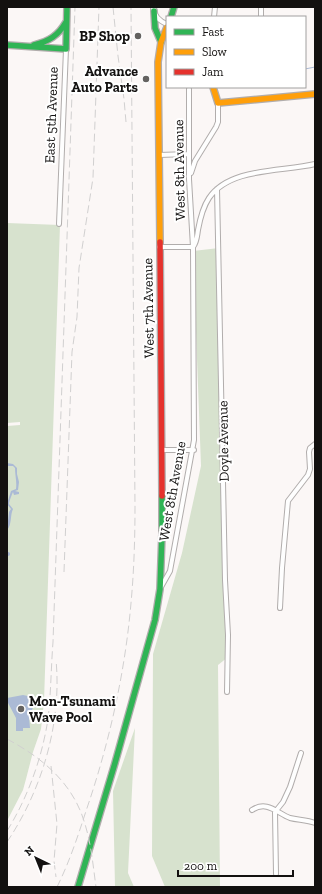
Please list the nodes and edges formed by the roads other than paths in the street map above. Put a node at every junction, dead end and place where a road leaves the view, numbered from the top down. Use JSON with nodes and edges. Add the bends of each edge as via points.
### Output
{"nodes":[{"id":1,"x":67,"y":7,"type":"edge"},
{"id":2,"x":154,"y":9,"type":"edge"},
{"id":3,"x":67,"y":20,"type":"junction"},
{"id":4,"x":166,"y":23,"type":"edge"},
{"id":5,"x":166,"y":30,"type":"edge"},
{"id":6,"x":161,"y":42,"type":"junction"},
{"id":7,"x":7,"y":45,"type":"edge"},
{"id":8,"x":31,"y":46,"type":"junction"},
{"id":9,"x":66,"y":49,"type":"junction"},
{"id":10,"x":212,"y":88,"type":"edge"},
{"id":11,"x":189,"y":89,"type":"dead end"},
{"id":12,"x":315,"y":94,"type":"edge"},
{"id":13,"x":218,"y":103,"type":"junction"},
{"id":14,"x":188,"y":154,"type":"junction"},
{"id":15,"x":159,"y":155,"type":"junction"},
{"id":16,"x":315,"y":164,"type":"edge"},
{"id":17,"x":189,"y":180,"type":"junction"},
{"id":18,"x":218,"y":189,"type":"junction"},
{"id":19,"x":59,"y":224,"type":"dead end"},
{"id":20,"x":159,"y":247,"type":"junction"},
{"id":21,"x":193,"y":248,"type":"junction"},
{"id":22,"x":315,"y":444,"type":"edge"},
{"id":23,"x":161,"y":450,"type":"junction"},
{"id":24,"x":194,"y":450,"type":"junction"},
{"id":25,"x":160,"y":589,"type":"junction"},
{"id":26,"x":280,"y":608,"type":"dead end"},
{"id":27,"x":227,"y":692,"type":"dead end"},
{"id":28,"x":301,"y":753,"type":"dead end"},
{"id":29,"x":252,"y":810,"type":"dead end"},
{"id":30,"x":276,"y":810,"type":"junction"},
{"id":31,"x":315,"y":824,"type":"edge"},
{"id":32,"x":86,"y":859,"type":"junction"},
{"id":33,"x":276,"y":874,"type":"dead end"},
{"id":34,"x":78,"y":887,"type":"edge"},
{"id":35,"x":82,"y":887,"type":"edge"}],
"edges":[{"from":1,"to":3,"type":"main road","name":"East 5th Avenue"},
{"from":2,"to":4,"type":"street","via":[[158,19]]},
{"from":2,"to":6,"type":"main road","via":[[155,28]]},
{"from":3,"to":8,"type":"main road","via":[[56,37]]},
{"from":3,"to":9,"type":"main road","name":"East 5th Avenue"},
{"from":5,"to":6,"type":"main road","name":"West 7th Avenue"},
{"from":6,"to":15,"type":"main road","name":"West 7th Avenue","via":[[158,62]]},
{"from":7,"to":8,"type":"main road"},
{"from":8,"to":9,"type":"main road"},
{"from":9,"to":19,"type":"street","name":"East 5th Avenue"},
{"from":10,"to":13,"type":"main road"},
{"from":11,"to":14,"type":"street","name":"West 8th Avenue"},
{"from":12,"to":13,"type":"main road"},
{"from":13,"to":17,"type":"street","via":[[216,128],[195,161]]},
{"from":14,"to":15,"type":"street"},
{"from":14,"to":17,"type":"street","name":"West 8th Avenue"},
{"from":15,"to":20,"type":"main road","name":"West 7th Avenue"},
{"from":16,"to":18,"type":"street","via":[[244,175]]},
{"from":17,"to":21,"type":"street","name":"West 8th Avenue"},
{"from":18,"to":21,"type":"street","via":[[209,198],[203,212]]},
{"from":18,"to":27,"type":"street","name":"Doyle Avenue","via":[[228,635]]},
{"from":20,"to":21,"type":"street"},
{"from":20,"to":23,"type":"main road","name":"West 7th Avenue"},
{"from":21,"to":24,"type":"street","name":"West 8th Avenue"},
{"from":22,"to":26,"type":"street","via":[[309,452],[308,475],[288,500]]},
{"from":23,"to":24,"type":"street"},
{"from":23,"to":25,"type":"main road","name":"West 7th Avenue"},
{"from":24,"to":25,"type":"street","name":"West 8th Avenue","via":[[170,571]]},
{"from":25,"to":32,"type":"main road","name":"West 8th Avenue","via":[[155,620]]},
{"from":28,"to":30,"type":"street","via":[[290,787]]},
{"from":29,"to":30,"type":"street","via":[[271,807]]},
{"from":30,"to":31,"type":"street","via":[[292,818]]},
{"from":30,"to":33,"type":"street"},
{"from":32,"to":34,"type":"main road"},
{"from":32,"to":35,"type":"main road"}]}
